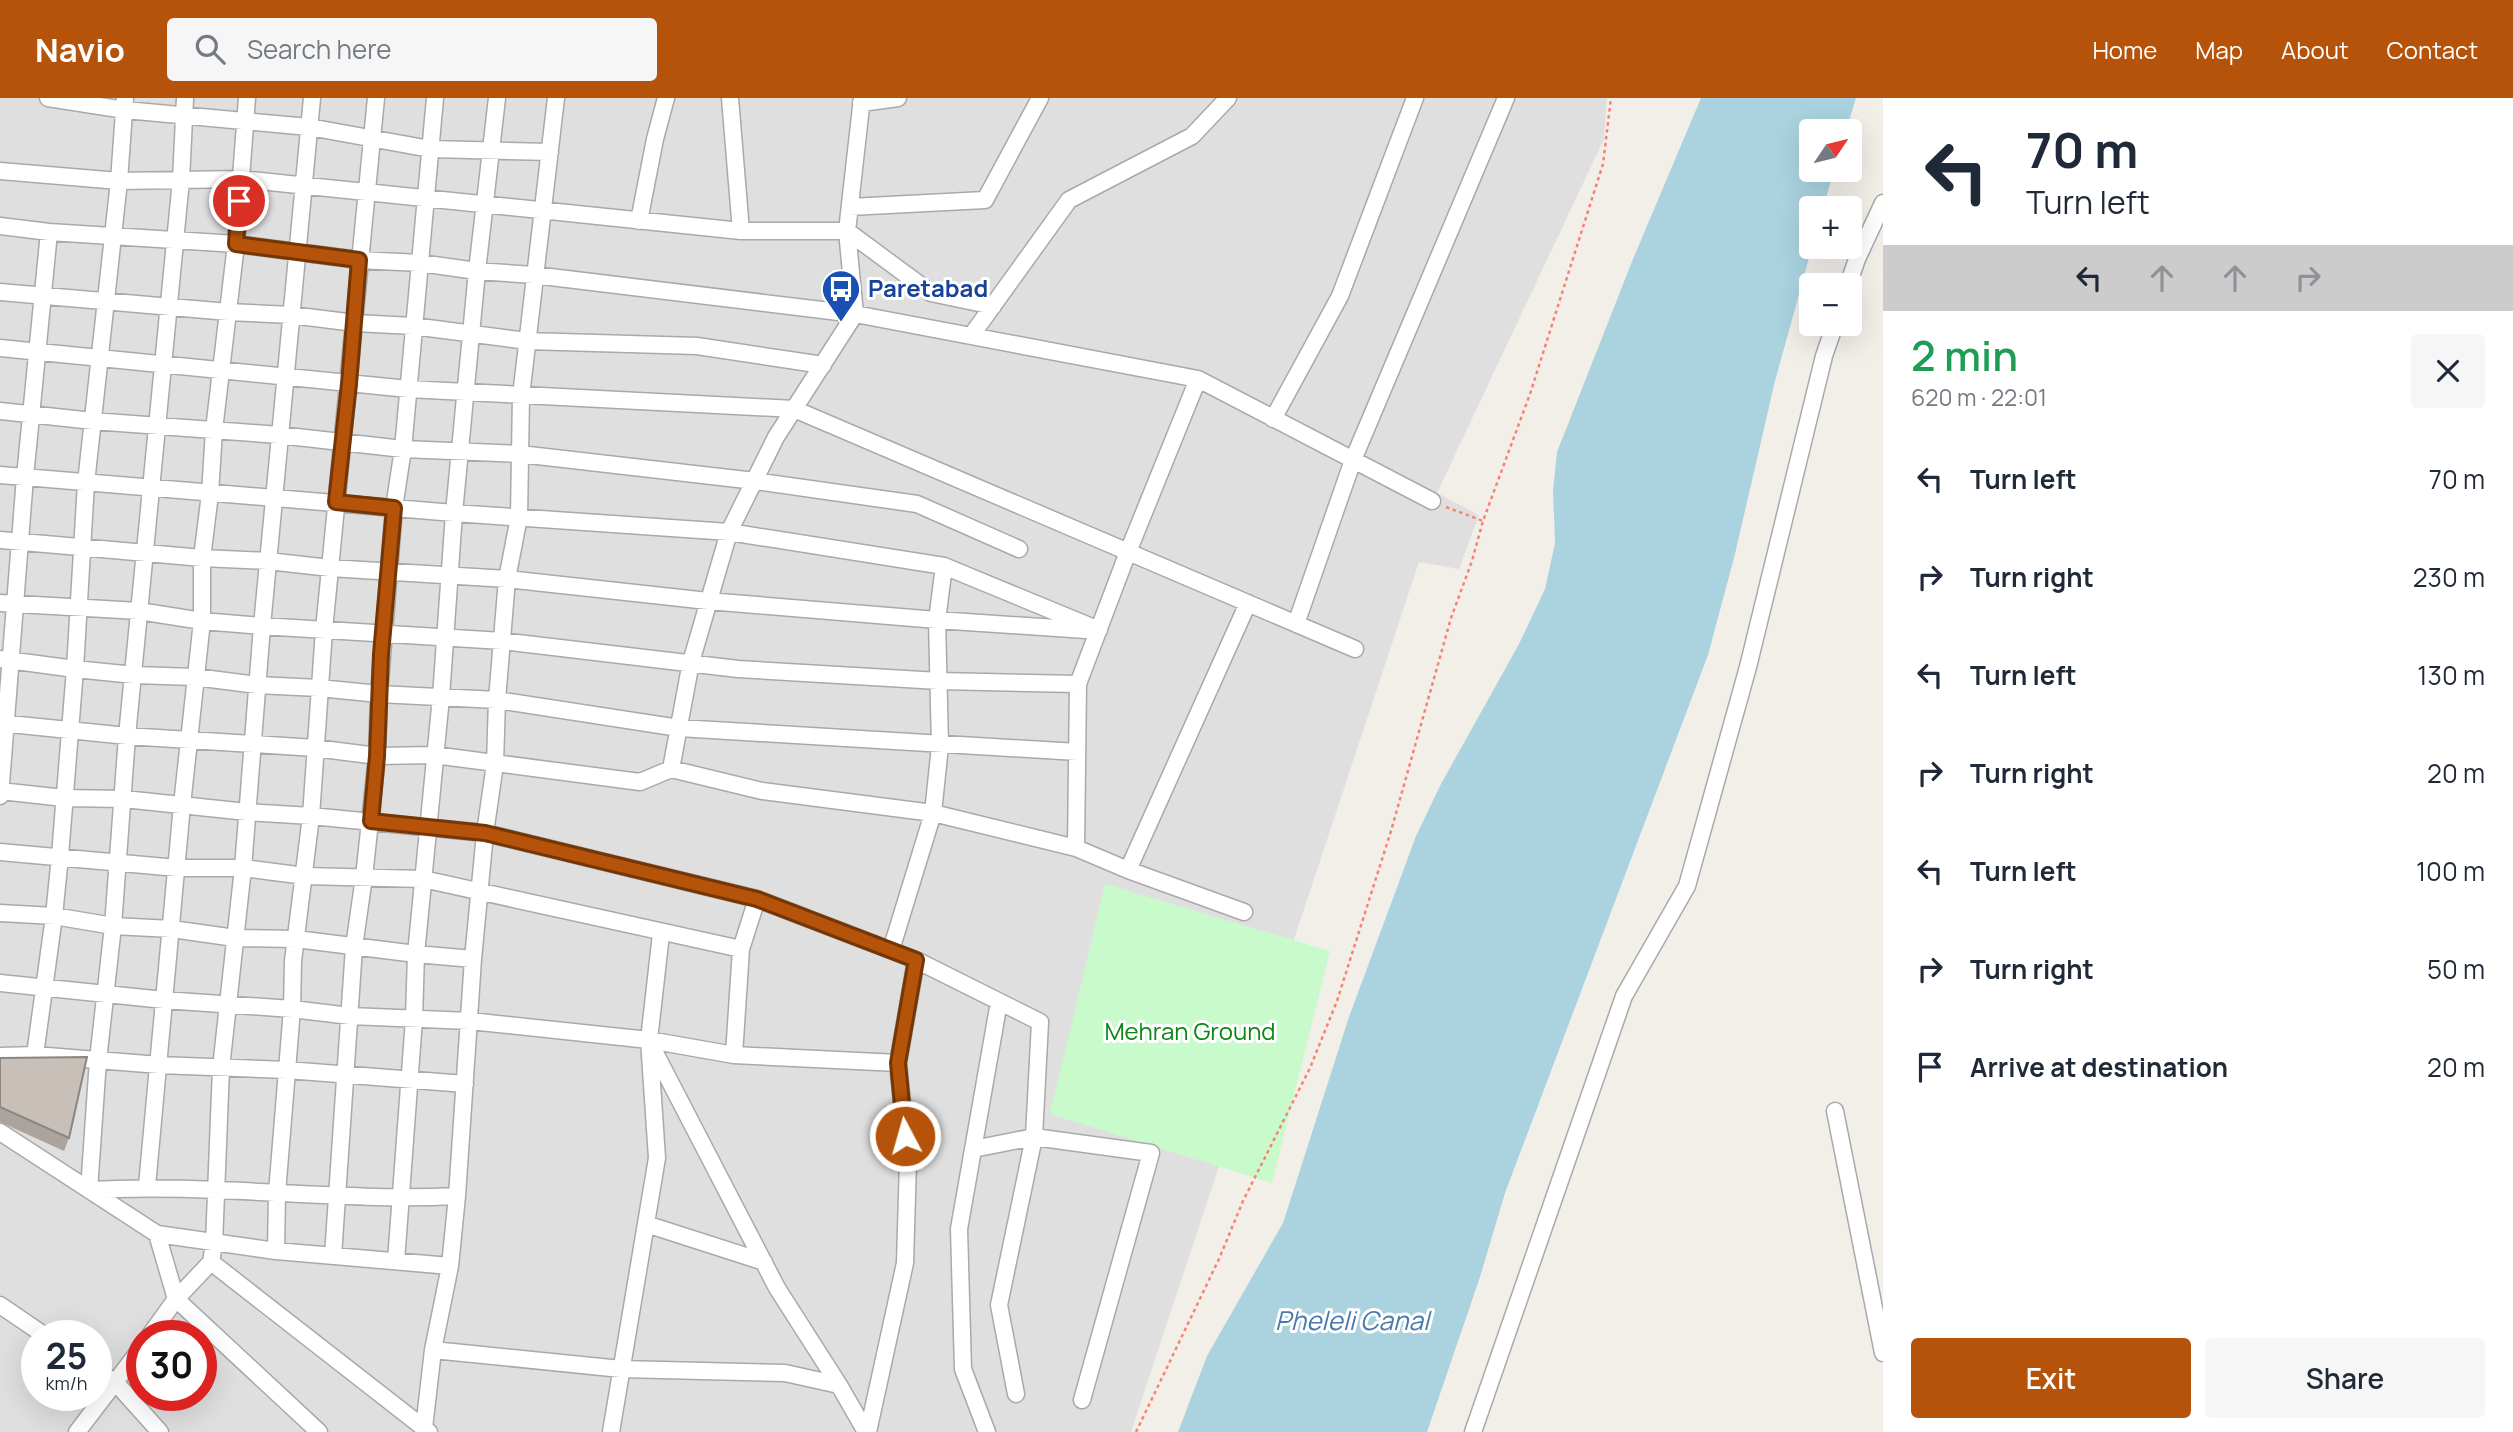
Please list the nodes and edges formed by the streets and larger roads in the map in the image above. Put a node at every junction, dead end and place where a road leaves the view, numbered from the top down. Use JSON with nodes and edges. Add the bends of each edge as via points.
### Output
{"nodes":[{"id":1,"x":48,"y":98,"type":"edge"},
{"id":2,"x":185,"y":98,"type":"edge"},
{"id":3,"x":247,"y":98,"type":"edge"},
{"id":4,"x":312,"y":98,"type":"edge"},
{"id":5,"x":376,"y":98,"type":"edge"},
{"id":6,"x":435,"y":98,"type":"edge"},
{"id":7,"x":497,"y":98,"type":"edge"},
{"id":8,"x":556,"y":98,"type":"edge"},
{"id":9,"x":666,"y":98,"type":"edge"},
{"id":10,"x":730,"y":98,"type":"edge"},
{"id":11,"x":898,"y":98,"type":"edge"},
{"id":12,"x":1040,"y":98,"type":"edge"},
{"id":13,"x":1227,"y":98,"type":"edge"},
{"id":14,"x":1415,"y":98,"type":"edge"},
{"id":15,"x":1506,"y":98,"type":"edge"},
{"id":16,"x":861,"y":100,"type":"edge"},
{"id":17,"x":125,"y":104,"type":"edge"},
{"id":18,"x":183,"y":115,"type":"junction"},
{"id":19,"x":243,"y":122,"type":"junction"},
{"id":20,"x":309,"y":128,"type":"junction"},
{"id":21,"x":372,"y":138,"type":"junction"},
{"id":22,"x":430,"y":149,"type":"junction"},
{"id":23,"x":491,"y":149,"type":"junction"},
{"id":24,"x":550,"y":152,"type":"junction"},
{"id":25,"x":0,"y":171,"type":"edge"},
{"id":26,"x":181,"y":180,"type":"junction"},
{"id":27,"x":241,"y":180,"type":"junction"},
{"id":28,"x":119,"y":181,"type":"junction"},
{"id":29,"x":304,"y":186,"type":"junction"},
{"id":30,"x":366,"y":194,"type":"junction"},
{"id":31,"x":426,"y":200,"type":"junction"},
{"id":32,"x":1883,"y":203,"type":"edge"},
{"id":33,"x":485,"y":205,"type":"junction"},
{"id":34,"x":850,"y":207,"type":"junction"},
{"id":35,"x":543,"y":212,"type":"junction"},
{"id":36,"x":639,"y":221,"type":"junction"},
{"id":37,"x":0,"y":226,"type":"edge"},
{"id":38,"x":741,"y":230,"type":"junction"},
{"id":39,"x":847,"y":231,"type":"junction"},
{"id":40,"x":49,"y":232,"type":"junction"},
{"id":41,"x":113,"y":234,"type":"junction"},
{"id":42,"x":173,"y":239,"type":"junction"},
{"id":43,"x":236,"y":244,"type":"junction"},
{"id":44,"x":298,"y":252,"type":"junction"},
{"id":45,"x":359,"y":260,"type":"junction"},
{"id":46,"x":420,"y":263,"type":"junction"},
{"id":47,"x":477,"y":271,"type":"junction"},
{"id":48,"x":1852,"y":273,"type":"edge"},
{"id":49,"x":534,"y":275,"type":"junction"},
{"id":50,"x":0,"y":292,"type":"edge"},
{"id":51,"x":43,"y":295,"type":"junction"},
{"id":52,"x":104,"y":302,"type":"junction"},
{"id":53,"x":168,"y":306,"type":"junction"},
{"id":54,"x":993,"y":306,"type":"junction"},
{"id":55,"x":228,"y":312,"type":"junction"},
{"id":56,"x":855,"y":314,"type":"junction"},
{"id":57,"x":291,"y":315,"type":"junction"},
{"id":58,"x":355,"y":323,"type":"junction"},
{"id":59,"x":413,"y":326,"type":"junction"},
{"id":60,"x":472,"y":334,"type":"junction"},
{"id":61,"x":971,"y":336,"type":"junction"},
{"id":62,"x":1831,"y":336,"type":"edge"},
{"id":63,"x":527,"y":341,"type":"junction"},
{"id":64,"x":0,"y":348,"type":"edge"},
{"id":65,"x":37,"y":351,"type":"junction"},
{"id":66,"x":99,"y":359,"type":"junction"},
{"id":67,"x":164,"y":364,"type":"junction"},
{"id":68,"x":823,"y":365,"type":"junction"},
{"id":69,"x":221,"y":370,"type":"junction"},
{"id":70,"x":285,"y":376,"type":"junction"},
{"id":71,"x":1198,"y":379,"type":"junction"},
{"id":72,"x":349,"y":384,"type":"junction"},
{"id":73,"x":408,"y":389,"type":"junction"},
{"id":74,"x":467,"y":392,"type":"junction"},
{"id":75,"x":521,"y":396,"type":"junction"},
{"id":76,"x":794,"y":409,"type":"junction"},
{"id":77,"x":0,"y":411,"type":"edge"},
{"id":78,"x":32,"y":414,"type":"junction"},
{"id":79,"x":1273,"y":419,"type":"junction"},
{"id":80,"x":93,"y":421,"type":"junction"},
{"id":81,"x":156,"y":426,"type":"junction"},
{"id":82,"x":214,"y":430,"type":"junction"},
{"id":83,"x":279,"y":435,"type":"junction"},
{"id":84,"x":343,"y":442,"type":"junction"},
{"id":85,"x":402,"y":449,"type":"junction"},
{"id":86,"x":461,"y":453,"type":"junction"},
{"id":87,"x":520,"y":454,"type":"junction"},
{"id":88,"x":1353,"y":460,"type":"junction"},
{"id":89,"x":0,"y":475,"type":"edge"},
{"id":90,"x":25,"y":477,"type":"junction"},
{"id":91,"x":755,"y":481,"type":"junction"},
{"id":92,"x":86,"y":483,"type":"junction"},
{"id":93,"x":152,"y":488,"type":"junction"},
{"id":94,"x":210,"y":494,"type":"junction"},
{"id":95,"x":275,"y":497,"type":"junction"},
{"id":96,"x":1432,"y":501,"type":"road end"},
{"id":97,"x":336,"y":502,"type":"junction"},
{"id":98,"x":394,"y":508,"type":"junction"},
{"id":99,"x":454,"y":513,"type":"junction"},
{"id":100,"x":519,"y":517,"type":"junction"},
{"id":101,"x":729,"y":532,"type":"junction"},
{"id":102,"x":0,"y":540,"type":"edge"},
{"id":103,"x":21,"y":542,"type":"junction"},
{"id":104,"x":83,"y":547,"type":"junction"},
{"id":105,"x":1019,"y":549,"type":"dead end"},
{"id":106,"x":145,"y":552,"type":"junction"},
{"id":107,"x":1128,"y":552,"type":"junction"},
{"id":108,"x":202,"y":558,"type":"junction"},
{"id":109,"x":268,"y":561,"type":"junction"},
{"id":110,"x":944,"y":566,"type":"junction"},
{"id":111,"x":330,"y":568,"type":"junction"},
{"id":112,"x":389,"y":573,"type":"junction"},
{"id":113,"x":449,"y":576,"type":"junction"},
{"id":114,"x":507,"y":579,"type":"junction"},
{"id":115,"x":708,"y":601,"type":"junction"},
{"id":116,"x":7,"y":603,"type":"edge"},
{"id":117,"x":1248,"y":603,"type":"junction"},
{"id":118,"x":79,"y":606,"type":"junction"},
{"id":119,"x":139,"y":611,"type":"junction"},
{"id":120,"x":937,"y":620,"type":"junction"},
{"id":121,"x":202,"y":621,"type":"junction"},
{"id":122,"x":1296,"y":624,"type":"junction"},
{"id":123,"x":262,"y":626,"type":"junction"},
{"id":124,"x":324,"y":630,"type":"junction"},
{"id":125,"x":1099,"y":630,"type":"junction"},
{"id":126,"x":383,"y":634,"type":"junction"},
{"id":127,"x":444,"y":637,"type":"junction"},
{"id":128,"x":502,"y":641,"type":"junction"},
{"id":129,"x":1355,"y":649,"type":"dead end"},
{"id":130,"x":6,"y":660,"type":"edge"},
{"id":131,"x":691,"y":662,"type":"junction"},
{"id":132,"x":75,"y":669,"type":"junction"},
{"id":133,"x":134,"y":675,"type":"junction"},
{"id":134,"x":195,"y":677,"type":"junction"},
{"id":135,"x":939,"y":681,"type":"junction"},
{"id":136,"x":1078,"y":684,"type":"junction"},
{"id":137,"x":257,"y":685,"type":"junction"},
{"id":138,"x":319,"y":688,"type":"junction"},
{"id":139,"x":379,"y":695,"type":"junction"},
{"id":140,"x":441,"y":697,"type":"junction"},
{"id":141,"x":497,"y":700,"type":"junction"},
{"id":142,"x":3,"y":723,"type":"edge"},
{"id":143,"x":679,"y":729,"type":"junction"},
{"id":144,"x":68,"y":731,"type":"junction"},
{"id":145,"x":127,"y":736,"type":"junction"},
{"id":146,"x":190,"y":740,"type":"junction"},
{"id":147,"x":254,"y":745,"type":"junction"},
{"id":148,"x":940,"y":746,"type":"junction"},
{"id":149,"x":315,"y":748,"type":"junction"},
{"id":150,"x":1077,"y":752,"type":"junction"},
{"id":151,"x":434,"y":755,"type":"junction"},
{"id":152,"x":377,"y":756,"type":"junction"},
{"id":153,"x":495,"y":764,"type":"junction"},
{"id":154,"x":671,"y":769,"type":"junction"},
{"id":155,"x":0,"y":792,"type":"edge"},
{"id":156,"x":64,"y":797,"type":"junction"},
{"id":157,"x":124,"y":799,"type":"junction"},
{"id":158,"x":182,"y":805,"type":"junction"},
{"id":159,"x":247,"y":812,"type":"junction"},
{"id":160,"x":933,"y":813,"type":"junction"},
{"id":161,"x":311,"y":816,"type":"junction"},
{"id":162,"x":371,"y":821,"type":"junction"},
{"id":163,"x":427,"y":827,"type":"junction"},
{"id":164,"x":485,"y":833,"type":"junction"},
{"id":165,"x":1076,"y":848,"type":"junction"},
{"id":166,"x":0,"y":852,"type":"edge"},
{"id":167,"x":60,"y":856,"type":"junction"},
{"id":168,"x":118,"y":863,"type":"junction"},
{"id":169,"x":177,"y":868,"type":"junction"},
{"id":170,"x":243,"y":868,"type":"junction"},
{"id":171,"x":1128,"y":870,"type":"junction"},
{"id":172,"x":305,"y":876,"type":"junction"},
{"id":173,"x":365,"y":877,"type":"junction"},
{"id":174,"x":422,"y":880,"type":"junction"},
{"id":175,"x":481,"y":891,"type":"junction"},
{"id":176,"x":757,"y":899,"type":"junction"},
{"id":177,"x":1244,"y":912,"type":"dead end"},
{"id":178,"x":0,"y":913,"type":"edge"},
{"id":179,"x":54,"y":916,"type":"junction"},
{"id":180,"x":113,"y":926,"type":"junction"},
{"id":181,"x":172,"y":929,"type":"junction"},
{"id":182,"x":662,"y":934,"type":"junction"},
{"id":183,"x":235,"y":937,"type":"junction"},
{"id":184,"x":296,"y":939,"type":"junction"},
{"id":185,"x":354,"y":947,"type":"junction"},
{"id":186,"x":741,"y":949,"type":"junction"},
{"id":187,"x":891,"y":950,"type":"junction"},
{"id":188,"x":416,"y":954,"type":"junction"},
{"id":189,"x":473,"y":959,"type":"junction"},
{"id":190,"x":916,"y":960,"type":"junction"},
{"id":191,"x":0,"y":983,"type":"edge"},
{"id":192,"x":44,"y":988,"type":"junction"},
{"id":193,"x":106,"y":993,"type":"junction"},
{"id":194,"x":164,"y":1000,"type":"junction"},
{"id":195,"x":999,"y":1002,"type":"junction"},
{"id":196,"x":228,"y":1005,"type":"junction"},
{"id":197,"x":292,"y":1009,"type":"junction"},
{"id":198,"x":350,"y":1016,"type":"junction"},
{"id":199,"x":414,"y":1019,"type":"junction"},
{"id":200,"x":470,"y":1021,"type":"junction"},
{"id":201,"x":649,"y":1040,"type":"junction"},
{"id":202,"x":35,"y":1055,"type":"junction"},
{"id":203,"x":734,"y":1055,"type":"junction"},
{"id":204,"x":0,"y":1056,"type":"edge"},
{"id":205,"x":99,"y":1060,"type":"junction"},
{"id":206,"x":898,"y":1063,"type":"junction"},
{"id":207,"x":159,"y":1065,"type":"junction"},
{"id":208,"x":221,"y":1068,"type":"junction"},
{"id":209,"x":287,"y":1070,"type":"junction"},
{"id":210,"x":345,"y":1076,"type":"junction"},
{"id":211,"x":408,"y":1079,"type":"junction"},
{"id":212,"x":465,"y":1084,"type":"junction"},
{"id":213,"x":1835,"y":1111,"type":"dead end"},
{"id":214,"x":0,"y":1132,"type":"edge"},
{"id":215,"x":1034,"y":1137,"type":"junction"},
{"id":216,"x":973,"y":1149,"type":"junction"},
{"id":217,"x":147,"y":1186,"type":"junction"},
{"id":218,"x":215,"y":1189,"type":"junction"},
{"id":219,"x":89,"y":1190,"type":"junction"},
{"id":220,"x":277,"y":1193,"type":"junction"},
{"id":221,"x":457,"y":1196,"type":"junction"},
{"id":222,"x":337,"y":1197,"type":"junction"},
{"id":223,"x":401,"y":1199,"type":"junction"},
{"id":224,"x":646,"y":1224,"type":"junction"},
{"id":225,"x":157,"y":1234,"type":"junction"},
{"id":226,"x":214,"y":1244,"type":"junction"},
{"id":227,"x":276,"y":1251,"type":"junction"},
{"id":228,"x":334,"y":1256,"type":"junction"},
{"id":229,"x":396,"y":1261,"type":"junction"},
{"id":230,"x":211,"y":1262,"type":"junction"},
{"id":231,"x":764,"y":1262,"type":"junction"},
{"id":232,"x":450,"y":1266,"type":"junction"},
{"id":233,"x":177,"y":1299,"type":"junction"},
{"id":234,"x":0,"y":1306,"type":"edge"},
{"id":235,"x":21,"y":1320,"type":"edge"},
{"id":236,"x":161,"y":1320,"type":"edge"},
{"id":237,"x":433,"y":1350,"type":"junction"},
{"id":238,"x":1883,"y":1353,"type":"edge"},
{"id":239,"x":621,"y":1368,"type":"junction"},
{"id":240,"x":126,"y":1369,"type":"edge"},
{"id":241,"x":112,"y":1380,"type":"edge"},
{"id":242,"x":116,"y":1383,"type":"junction"},
{"id":243,"x":839,"y":1385,"type":"junction"},
{"id":244,"x":1016,"y":1394,"type":"dead end"},
{"id":245,"x":1082,"y":1400,"type":"dead end"},
{"id":246,"x":426,"y":1430,"type":"edge"},
{"id":247,"x":77,"y":1432,"type":"edge"},
{"id":248,"x":160,"y":1432,"type":"edge"},
{"id":249,"x":318,"y":1432,"type":"edge"},
{"id":250,"x":611,"y":1432,"type":"edge"},
{"id":251,"x":867,"y":1432,"type":"edge"},
{"id":252,"x":987,"y":1432,"type":"edge"},
{"id":253,"x":1473,"y":1432,"type":"edge"}],
"edges":[{"from":1,"to":17,"type":"street"},
{"from":2,"to":18,"type":"street"},
{"from":3,"to":19,"type":"street"},
{"from":4,"to":20,"type":"street"},
{"from":5,"to":21,"type":"street"},
{"from":6,"to":22,"type":"street"},
{"from":7,"to":23,"type":"street"},
{"from":8,"to":24,"type":"street"},
{"from":9,"to":36,"type":"street"},
{"from":10,"to":38,"type":"street"},
{"from":11,"to":16,"type":"street"},
{"from":12,"to":34,"type":"street","via":[[985,200]]},
{"from":13,"to":54,"type":"street","via":[[1192,136],[1069,200]]},
{"from":14,"to":79,"type":"street","via":[[1340,296]]},
{"from":15,"to":88,"type":"street"},
{"from":16,"to":34,"type":"street"},
{"from":17,"to":18,"type":"street"},
{"from":17,"to":28,"type":"street"},
{"from":18,"to":19,"type":"street"},
{"from":18,"to":26,"type":"street"},
{"from":19,"to":20,"type":"street"},
{"from":19,"to":27,"type":"street"},
{"from":20,"to":21,"type":"street"},
{"from":20,"to":29,"type":"street"},
{"from":21,"to":22,"type":"street"},
{"from":21,"to":30,"type":"street"},
{"from":22,"to":23,"type":"street"},
{"from":22,"to":31,"type":"street"},
{"from":23,"to":24,"type":"street"},
{"from":23,"to":33,"type":"street"},
{"from":24,"to":35,"type":"street"},
{"from":25,"to":28,"type":"street"},
{"from":26,"to":27,"type":"street"},
{"from":26,"to":28,"type":"street"},
{"from":26,"to":42,"type":"street"},
{"from":27,"to":29,"type":"street"},
{"from":27,"to":43,"type":"street"},
{"from":28,"to":41,"type":"street"},
{"from":29,"to":30,"type":"street"},
{"from":29,"to":44,"type":"street"},
{"from":30,"to":31,"type":"street"},
{"from":30,"to":45,"type":"street"},
{"from":31,"to":33,"type":"street"},
{"from":31,"to":46,"type":"street"},
{"from":32,"to":48,"type":"street"},
{"from":33,"to":35,"type":"street"},
{"from":33,"to":47,"type":"street"},
{"from":34,"to":39,"type":"street"},
{"from":35,"to":36,"type":"street"},
{"from":35,"to":49,"type":"street"},
{"from":36,"to":38,"type":"street"},
{"from":37,"to":40,"type":"street"},
{"from":38,"to":39,"type":"street"},
{"from":39,"to":54,"type":"street","via":[[931,293]]},
{"from":39,"to":56,"type":"street"},
{"from":40,"to":41,"type":"street"},
{"from":40,"to":51,"type":"street"},
{"from":41,"to":42,"type":"street"},
{"from":41,"to":52,"type":"street"},
{"from":42,"to":43,"type":"street"},
{"from":42,"to":53,"type":"street"},
{"from":43,"to":44,"type":"street"},
{"from":43,"to":55,"type":"street"},
{"from":44,"to":45,"type":"street"},
{"from":44,"to":57,"type":"street"},
{"from":45,"to":46,"type":"street"},
{"from":45,"to":58,"type":"street"},
{"from":46,"to":47,"type":"street"},
{"from":46,"to":59,"type":"street"},
{"from":47,"to":49,"type":"street"},
{"from":47,"to":60,"type":"street"},
{"from":49,"to":56,"type":"street"},
{"from":49,"to":63,"type":"street"},
{"from":50,"to":51,"type":"street"},
{"from":51,"to":52,"type":"street"},
{"from":51,"to":65,"type":"street"},
{"from":52,"to":53,"type":"street"},
{"from":52,"to":66,"type":"street"},
{"from":53,"to":55,"type":"street"},
{"from":53,"to":67,"type":"street"},
{"from":54,"to":61,"type":"street"},
{"from":55,"to":57,"type":"street"},
{"from":55,"to":69,"type":"street"},
{"from":56,"to":61,"type":"street"},
{"from":56,"to":68,"type":"street"},
{"from":57,"to":58,"type":"street"},
{"from":57,"to":70,"type":"street"},
{"from":58,"to":59,"type":"street"},
{"from":58,"to":72,"type":"street"},
{"from":59,"to":60,"type":"street"},
{"from":59,"to":73,"type":"street"},
{"from":60,"to":63,"type":"street"},
{"from":60,"to":74,"type":"street"},
{"from":61,"to":71,"type":"street"},
{"from":62,"to":253,"type":"street","via":[[1748,667],[1687,886],[1624,996]]},
{"from":63,"to":68,"type":"street","via":[[697,346]]},
{"from":63,"to":75,"type":"street"},
{"from":64,"to":65,"type":"street"},
{"from":65,"to":66,"type":"street"},
{"from":65,"to":78,"type":"street"},
{"from":66,"to":67,"type":"street"},
{"from":66,"to":80,"type":"street"},
{"from":67,"to":69,"type":"street"},
{"from":67,"to":81,"type":"street"},
{"from":68,"to":76,"type":"street"},
{"from":69,"to":70,"type":"street"},
{"from":69,"to":82,"type":"street"},
{"from":70,"to":72,"type":"street"},
{"from":70,"to":83,"type":"street"},
{"from":71,"to":79,"type":"street"},
{"from":71,"to":107,"type":"street"},
{"from":72,"to":73,"type":"street"},
{"from":72,"to":84,"type":"street"},
{"from":73,"to":74,"type":"street"},
{"from":73,"to":85,"type":"street"},
{"from":74,"to":75,"type":"street"},
{"from":74,"to":86,"type":"street"},
{"from":75,"to":76,"type":"street"},
{"from":75,"to":87,"type":"street"},
{"from":76,"to":91,"type":"street"},
{"from":76,"to":107,"type":"street"},
{"from":77,"to":78,"type":"street"},
{"from":78,"to":80,"type":"street"},
{"from":78,"to":90,"type":"street"},
{"from":79,"to":88,"type":"street"},
{"from":80,"to":81,"type":"street"},
{"from":80,"to":92,"type":"street"},
{"from":81,"to":82,"type":"street"},
{"from":81,"to":93,"type":"street"},
{"from":82,"to":83,"type":"street"},
{"from":82,"to":94,"type":"street"},
{"from":83,"to":84,"type":"street"},
{"from":83,"to":95,"type":"street"},
{"from":84,"to":85,"type":"street"},
{"from":84,"to":97,"type":"street"},
{"from":85,"to":86,"type":"street"},
{"from":85,"to":98,"type":"street"},
{"from":86,"to":87,"type":"street"},
{"from":86,"to":99,"type":"street"},
{"from":87,"to":91,"type":"street"},
{"from":87,"to":100,"type":"street"},
{"from":88,"to":96,"type":"street"},
{"from":88,"to":122,"type":"street"},
{"from":89,"to":90,"type":"street"},
{"from":90,"to":92,"type":"street"},
{"from":90,"to":103,"type":"street"},
{"from":91,"to":101,"type":"street"},
{"from":91,"to":105,"type":"street","via":[[917,504]]},
{"from":92,"to":93,"type":"street"},
{"from":92,"to":104,"type":"street"},
{"from":93,"to":94,"type":"street"},
{"from":93,"to":106,"type":"street"},
{"from":94,"to":95,"type":"street"},
{"from":94,"to":108,"type":"street"},
{"from":95,"to":97,"type":"street"},
{"from":95,"to":109,"type":"street"},
{"from":97,"to":98,"type":"street"},
{"from":97,"to":111,"type":"street"},
{"from":98,"to":99,"type":"street"},
{"from":98,"to":112,"type":"street"},
{"from":99,"to":100,"type":"street"},
{"from":99,"to":113,"type":"street"},
{"from":100,"to":101,"type":"street"},
{"from":100,"to":114,"type":"street"},
{"from":101,"to":110,"type":"street"},
{"from":101,"to":115,"type":"street"},
{"from":102,"to":103,"type":"street"},
{"from":103,"to":104,"type":"street"},
{"from":103,"to":116,"type":"street"},
{"from":104,"to":106,"type":"street"},
{"from":104,"to":118,"type":"street"},
{"from":106,"to":108,"type":"street"},
{"from":106,"to":119,"type":"street"},
{"from":107,"to":117,"type":"street"},
{"from":107,"to":125,"type":"street"},
{"from":108,"to":109,"type":"street"},
{"from":108,"to":121,"type":"street"},
{"from":109,"to":111,"type":"street"},
{"from":109,"to":123,"type":"street"},
{"from":110,"to":120,"type":"street"},
{"from":110,"to":125,"type":"street"},
{"from":111,"to":112,"type":"street"},
{"from":111,"to":124,"type":"street"},
{"from":112,"to":113,"type":"street"},
{"from":112,"to":126,"type":"street"},
{"from":113,"to":114,"type":"street"},
{"from":113,"to":127,"type":"street"},
{"from":114,"to":115,"type":"street"},
{"from":114,"to":128,"type":"street"},
{"from":115,"to":120,"type":"street"},
{"from":115,"to":131,"type":"street"},
{"from":116,"to":118,"type":"street"},
{"from":116,"to":130,"type":"street"},
{"from":117,"to":122,"type":"street"},
{"from":117,"to":171,"type":"street"},
{"from":118,"to":119,"type":"street"},
{"from":118,"to":132,"type":"street"},
{"from":119,"to":121,"type":"street"},
{"from":119,"to":133,"type":"street"},
{"from":120,"to":125,"type":"street"},
{"from":120,"to":135,"type":"street"},
{"from":121,"to":123,"type":"street"},
{"from":121,"to":134,"type":"street"},
{"from":122,"to":129,"type":"street"},
{"from":123,"to":124,"type":"street"},
{"from":123,"to":137,"type":"street"},
{"from":124,"to":126,"type":"street"},
{"from":124,"to":138,"type":"street"},
{"from":125,"to":136,"type":"street"},
{"from":126,"to":127,"type":"street"},
{"from":126,"to":139,"type":"street"},
{"from":127,"to":128,"type":"street"},
{"from":127,"to":140,"type":"street"},
{"from":128,"to":131,"type":"street"},
{"from":128,"to":141,"type":"street"},
{"from":130,"to":132,"type":"street"},
{"from":130,"to":142,"type":"street"},
{"from":131,"to":135,"type":"street"},
{"from":131,"to":143,"type":"street"},
{"from":132,"to":133,"type":"street"},
{"from":132,"to":144,"type":"street"},
{"from":133,"to":134,"type":"street"},
{"from":133,"to":145,"type":"street"},
{"from":134,"to":137,"type":"street"},
{"from":134,"to":146,"type":"street"},
{"from":135,"to":136,"type":"street"},
{"from":135,"to":148,"type":"street"},
{"from":136,"to":150,"type":"street"},
{"from":137,"to":138,"type":"street"},
{"from":137,"to":147,"type":"street"},
{"from":138,"to":139,"type":"street"},
{"from":138,"to":149,"type":"street"},
{"from":139,"to":140,"type":"street"},
{"from":139,"to":152,"type":"street"},
{"from":140,"to":141,"type":"street"},
{"from":140,"to":151,"type":"street"},
{"from":141,"to":143,"type":"street"},
{"from":141,"to":153,"type":"street"},
{"from":142,"to":144,"type":"street"},
{"from":142,"to":155,"type":"street"},
{"from":143,"to":148,"type":"street"},
{"from":143,"to":154,"type":"street"},
{"from":144,"to":145,"type":"street"},
{"from":144,"to":156,"type":"street"},
{"from":145,"to":146,"type":"street"},
{"from":145,"to":157,"type":"street"},
{"from":146,"to":147,"type":"street"},
{"from":146,"to":158,"type":"street"},
{"from":147,"to":149,"type":"street"},
{"from":147,"to":159,"type":"street"},
{"from":148,"to":150,"type":"street"},
{"from":148,"to":160,"type":"street"},
{"from":149,"to":152,"type":"street"},
{"from":149,"to":161,"type":"street"},
{"from":150,"to":165,"type":"street"},
{"from":151,"to":152,"type":"street"},
{"from":151,"to":153,"type":"street"},
{"from":151,"to":163,"type":"street"},
{"from":152,"to":162,"type":"street"},
{"from":153,"to":154,"type":"street","via":[[640,782]]},
{"from":153,"to":164,"type":"street"},
{"from":154,"to":160,"type":"street","via":[[762,792]]},
{"from":155,"to":156,"type":"street"},
{"from":156,"to":157,"type":"street"},
{"from":156,"to":167,"type":"street"},
{"from":157,"to":158,"type":"street"},
{"from":157,"to":168,"type":"street"},
{"from":158,"to":159,"type":"street"},
{"from":158,"to":169,"type":"street"},
{"from":159,"to":161,"type":"street"},
{"from":159,"to":170,"type":"street"},
{"from":160,"to":165,"type":"street"},
{"from":160,"to":187,"type":"street"},
{"from":161,"to":162,"type":"street"},
{"from":161,"to":172,"type":"street"},
{"from":162,"to":163,"type":"street"},
{"from":162,"to":173,"type":"street"},
{"from":163,"to":164,"type":"street"},
{"from":163,"to":174,"type":"street"},
{"from":164,"to":175,"type":"street"},
{"from":164,"to":176,"type":"street"},
{"from":165,"to":171,"type":"street"},
{"from":166,"to":167,"type":"street"},
{"from":167,"to":168,"type":"street"},
{"from":167,"to":179,"type":"street"},
{"from":168,"to":169,"type":"street"},
{"from":168,"to":180,"type":"street"},
{"from":169,"to":170,"type":"street"},
{"from":169,"to":181,"type":"street"},
{"from":170,"to":172,"type":"street"},
{"from":170,"to":183,"type":"street"},
{"from":171,"to":177,"type":"street"},
{"from":172,"to":173,"type":"street"},
{"from":172,"to":184,"type":"street"},
{"from":173,"to":174,"type":"street"},
{"from":173,"to":185,"type":"street"},
{"from":174,"to":175,"type":"street"},
{"from":174,"to":188,"type":"street"},
{"from":175,"to":182,"type":"street"},
{"from":175,"to":189,"type":"street"},
{"from":176,"to":186,"type":"street"},
{"from":176,"to":187,"type":"street"},
{"from":178,"to":179,"type":"street"},
{"from":179,"to":180,"type":"street"},
{"from":179,"to":192,"type":"street"},
{"from":180,"to":181,"type":"street"},
{"from":180,"to":193,"type":"street"},
{"from":181,"to":183,"type":"street"},
{"from":181,"to":194,"type":"street"},
{"from":182,"to":186,"type":"street"},
{"from":182,"to":201,"type":"street"},
{"from":183,"to":184,"type":"street"},
{"from":183,"to":196,"type":"street"},
{"from":184,"to":185,"type":"street"},
{"from":184,"to":197,"type":"street"},
{"from":185,"to":188,"type":"street"},
{"from":185,"to":198,"type":"street"},
{"from":186,"to":203,"type":"street"},
{"from":187,"to":190,"type":"street"},
{"from":188,"to":189,"type":"street"},
{"from":188,"to":199,"type":"street"},
{"from":189,"to":200,"type":"street"},
{"from":190,"to":195,"type":"street"},
{"from":190,"to":206,"type":"street"},
{"from":191,"to":192,"type":"street"},
{"from":192,"to":193,"type":"street"},
{"from":192,"to":202,"type":"street"},
{"from":193,"to":194,"type":"street"},
{"from":193,"to":205,"type":"street"},
{"from":194,"to":196,"type":"street"},
{"from":194,"to":207,"type":"street"},
{"from":195,"to":215,"type":"street","via":[[1041,1022]]},
{"from":195,"to":216,"type":"street"},
{"from":196,"to":197,"type":"street"},
{"from":196,"to":208,"type":"street"},
{"from":197,"to":198,"type":"street"},
{"from":197,"to":209,"type":"street"},
{"from":198,"to":199,"type":"street"},
{"from":198,"to":210,"type":"street"},
{"from":199,"to":200,"type":"street"},
{"from":199,"to":211,"type":"street"},
{"from":200,"to":201,"type":"street"},
{"from":200,"to":212,"type":"street"},
{"from":201,"to":203,"type":"street"},
{"from":201,"to":224,"type":"street","via":[[657,1158]]},
{"from":201,"to":231,"type":"street"},
{"from":202,"to":204,"type":"street"},
{"from":202,"to":205,"type":"street"},
{"from":203,"to":206,"type":"street"},
{"from":205,"to":207,"type":"street"},
{"from":205,"to":219,"type":"street"},
{"from":206,"to":251,"type":"street","via":[[908,1161],[905,1263]]},
{"from":207,"to":208,"type":"street"},
{"from":207,"to":217,"type":"street"},
{"from":208,"to":209,"type":"street"},
{"from":208,"to":218,"type":"street"},
{"from":209,"to":210,"type":"street"},
{"from":209,"to":220,"type":"street"},
{"from":210,"to":211,"type":"street"},
{"from":210,"to":222,"type":"street"},
{"from":211,"to":212,"type":"street"},
{"from":211,"to":223,"type":"street"},
{"from":212,"to":221,"type":"street"},
{"from":213,"to":238,"type":"street"},
{"from":214,"to":219,"type":"street"},
{"from":215,"to":216,"type":"street"},
{"from":215,"to":244,"type":"street","via":[[999,1305]]},
{"from":215,"to":245,"type":"street","via":[[1151,1153]]},
{"from":216,"to":252,"type":"street","via":[[959,1229],[963,1369]]},
{"from":217,"to":218,"type":"street"},
{"from":217,"to":219,"type":"street"},
{"from":218,"to":220,"type":"street"},
{"from":218,"to":226,"type":"street"},
{"from":219,"to":225,"type":"street"},
{"from":220,"to":222,"type":"street"},
{"from":220,"to":227,"type":"street"},
{"from":221,"to":223,"type":"street"},
{"from":221,"to":232,"type":"street"},
{"from":222,"to":223,"type":"street"},
{"from":222,"to":228,"type":"street"},
{"from":223,"to":229,"type":"street"},
{"from":224,"to":231,"type":"street"},
{"from":224,"to":239,"type":"street"},
{"from":225,"to":226,"type":"street"},
{"from":225,"to":233,"type":"street"},
{"from":226,"to":227,"type":"street"},
{"from":226,"to":230,"type":"street"},
{"from":227,"to":228,"type":"street"},
{"from":228,"to":229,"type":"street"},
{"from":229,"to":232,"type":"street"},
{"from":230,"to":233,"type":"street"},
{"from":230,"to":246,"type":"street"},
{"from":231,"to":243,"type":"street"},
{"from":232,"to":237,"type":"street"},
{"from":233,"to":236,"type":"street"},
{"from":233,"to":249,"type":"street"},
{"from":234,"to":235,"type":"street"},
{"from":237,"to":239,"type":"street"},
{"from":237,"to":246,"type":"street"},
{"from":239,"to":243,"type":"street","via":[[785,1373]]},
{"from":239,"to":250,"type":"street"},
{"from":240,"to":242,"type":"street"},
{"from":241,"to":242,"type":"street"},
{"from":242,"to":247,"type":"street"},
{"from":242,"to":248,"type":"street"},
{"from":243,"to":251,"type":"street"}]}
